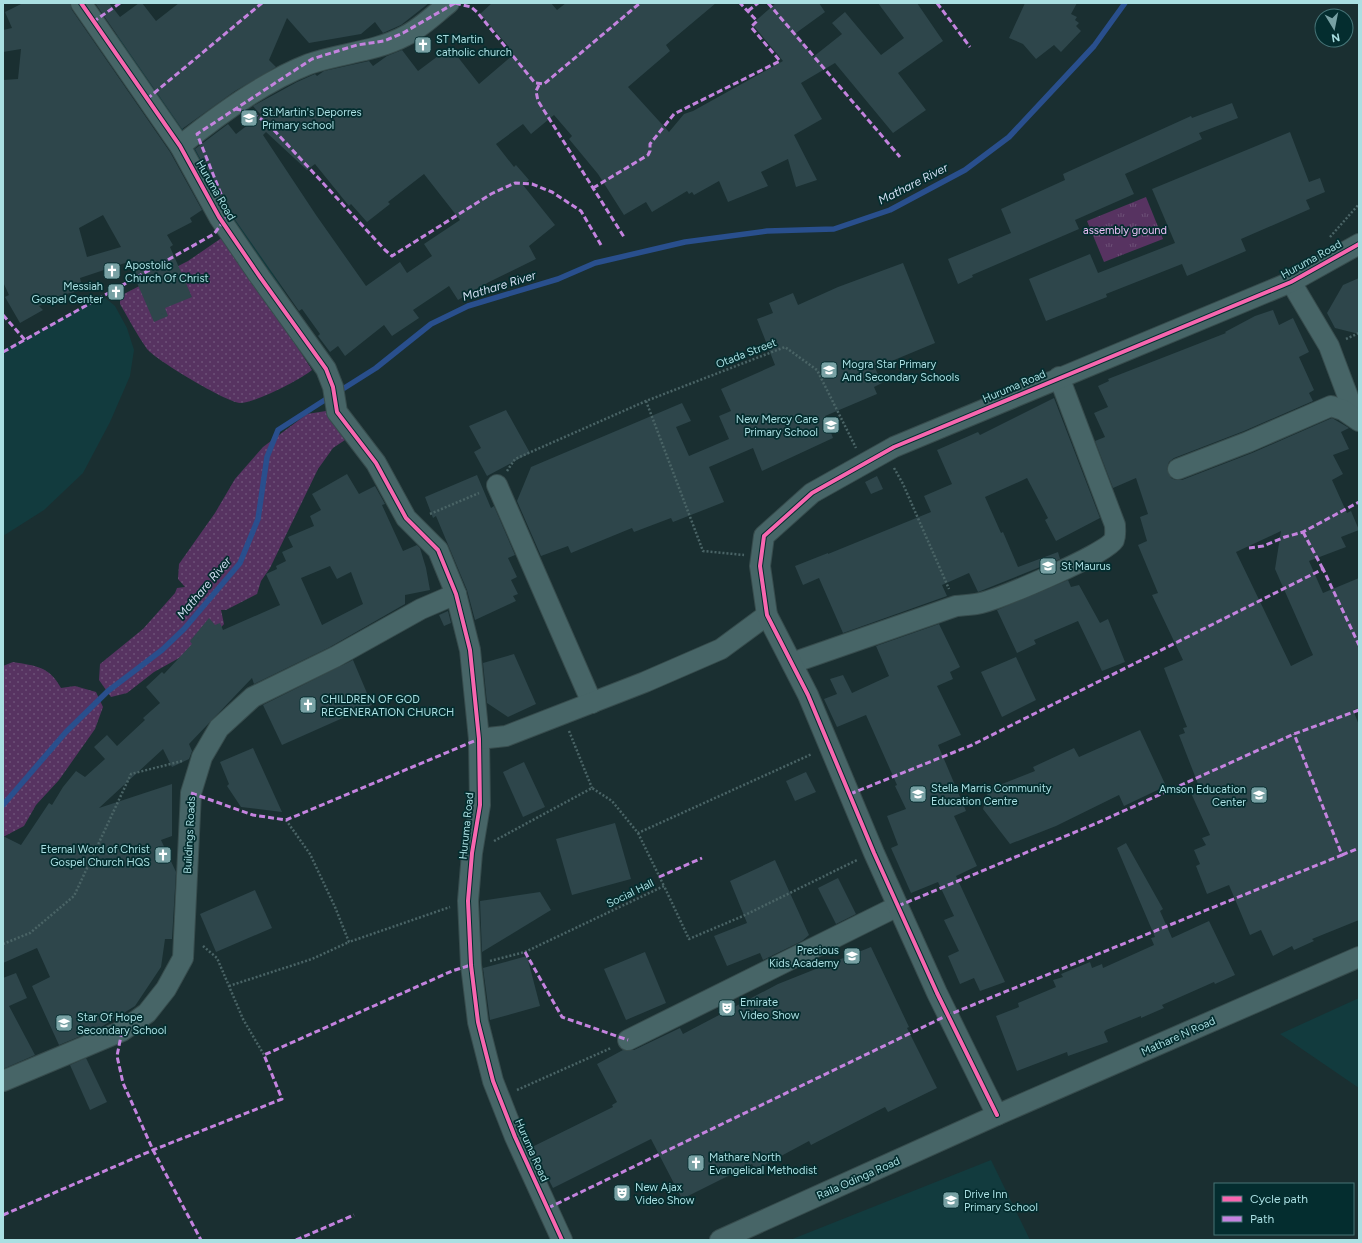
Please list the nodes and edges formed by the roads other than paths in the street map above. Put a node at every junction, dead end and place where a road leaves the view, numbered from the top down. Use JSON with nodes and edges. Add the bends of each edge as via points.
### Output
{"nodes":[{"id":1,"x":81,"y":3,"type":"edge"},
{"id":2,"x":449,"y":3,"type":"edge"},
{"id":3,"x":180,"y":146,"type":"junction"},
{"id":4,"x":1359,"y":244,"type":"edge"},
{"id":5,"x":1291,"y":282,"type":"junction"},
{"id":6,"x":1059,"y":377,"type":"junction"},
{"id":7,"x":1357,"y":420,"type":"edge"},
{"id":8,"x":1178,"y":469,"type":"dead end"},
{"id":9,"x":497,"y":485,"type":"road end"},
{"id":10,"x":456,"y":594,"type":"junction"},
{"id":11,"x":767,"y":616,"type":"junction"},
{"id":12,"x":792,"y":663,"type":"junction"},
{"id":13,"x":592,"y":703,"type":"junction"},
{"id":14,"x":479,"y":739,"type":"junction"},
{"id":15,"x":898,"y":906,"type":"junction"},
{"id":16,"x":1359,"y":957,"type":"edge"},
{"id":17,"x":628,"y":1040,"type":"road end"},
{"id":18,"x":3,"y":1081,"type":"edge"},
{"id":19,"x":997,"y":1115,"type":"junction"},
{"id":20,"x":562,"y":1240,"type":"edge"},
{"id":21,"x":720,"y":1240,"type":"edge"}],
"edges":[{"from":1,"to":3,"type":"street","name":"Huruma Road"},
{"from":2,"to":3,"type":"street","via":[[406,36],[388,44],[308,65],[269,84],[215,118]]},
{"from":3,"to":10,"type":"street","name":"Huruma Road","via":[[219,217],[326,369],[333,387],[337,412],[376,464],[406,518],[438,550]]},
{"from":4,"to":5,"type":"street","name":"Huruma Road"},
{"from":5,"to":6,"type":"street","name":"Huruma Road"},
{"from":5,"to":7,"type":"street","via":[[1329,346]]},
{"from":6,"to":11,"type":"street","name":"Huruma Road","via":[[874,458],[812,493],[764,536],[760,566]]},
{"from":6,"to":12,"type":"street","via":[[1115,525],[1114,540],[1085,559],[1015,591],[981,603],[956,606]]},
{"from":7,"to":8,"type":"street","via":[[1331,406]]},
{"from":9,"to":13,"type":"street"},
{"from":10,"to":14,"type":"street","name":"Huruma Road","via":[[470,650]]},
{"from":10,"to":18,"type":"street","name":"Buildings Roads","via":[[421,609],[335,657],[253,697],[219,728],[202,757],[191,793],[183,958],[166,989],[147,1013],[122,1031]]},
{"from":11,"to":12,"type":"street"},
{"from":11,"to":13,"type":"street","via":[[721,649]]},
{"from":12,"to":15,"type":"street"},
{"from":13,"to":14,"type":"street","via":[[506,736]]},
{"from":14,"to":20,"type":"street","name":"Huruma Road","via":[[480,805],[468,901],[471,967],[478,1022],[493,1081]]},
{"from":15,"to":17,"type":"street"},
{"from":15,"to":19,"type":"street"},
{"from":16,"to":19,"type":"street","name":"Mathare N Road"},
{"from":19,"to":21,"type":"street","name":"Raila Odinga Road"}]}
